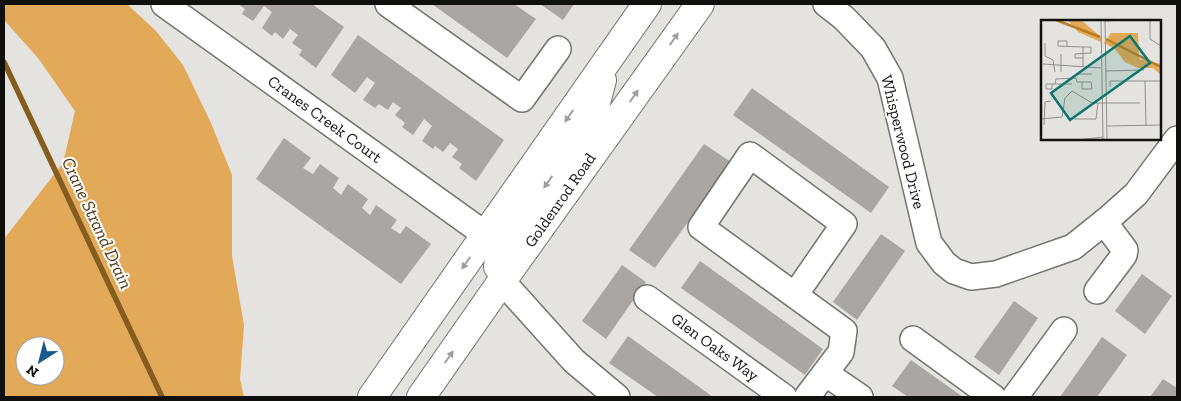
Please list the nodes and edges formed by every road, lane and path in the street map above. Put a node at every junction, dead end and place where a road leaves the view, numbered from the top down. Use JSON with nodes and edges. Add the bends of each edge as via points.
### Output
{"nodes":[{"id":1,"x":164,"y":4,"type":"edge"},
{"id":2,"x":388,"y":4,"type":"edge"},
{"id":3,"x":647,"y":4,"type":"edge"},
{"id":4,"x":700,"y":4,"type":"edge"},
{"id":5,"x":826,"y":4,"type":"edge"},
{"id":6,"x":558,"y":49,"type":"dead end"},
{"id":7,"x":607,"y":62,"type":"junction"},
{"id":8,"x":1177,"y":139,"type":"edge"},
{"id":9,"x":1104,"y":222,"type":"junction"},
{"id":10,"x":486,"y":235,"type":"junction"},
{"id":11,"x":502,"y":281,"type":"junction"},
{"id":12,"x":1097,"y":291,"type":"dead end"},
{"id":13,"x":796,"y":295,"type":"junction"},
{"id":14,"x":647,"y":298,"type":"dead end"},
{"id":15,"x":1064,"y":330,"type":"dead end"},
{"id":16,"x":913,"y":339,"type":"dead end"},
{"id":17,"x":825,"y":373,"type":"junction"},
{"id":18,"x":372,"y":397,"type":"edge"},
{"id":19,"x":421,"y":397,"type":"edge"},
{"id":20,"x":617,"y":397,"type":"edge"},
{"id":21,"x":784,"y":397,"type":"edge"},
{"id":22,"x":808,"y":397,"type":"edge"},
{"id":23,"x":860,"y":397,"type":"edge"},
{"id":24,"x":993,"y":397,"type":"edge"},
{"id":25,"x":1015,"y":397,"type":"edge"}],
"edges":[{"from":1,"to":10,"type":"street","name":"Cranes Creek Court"},
{"from":2,"to":6,"type":"street","via":[[522,100]]},
{"from":3,"to":7,"type":"main road"},
{"from":11,"to":4,"type":"main road","name":"Goldenrod Road","one_way":true},
{"from":5,"to":9,"type":"street","name":"Whisperwood Drive","via":[[873,48],[890,78],[929,243],[944,263],[971,277],[996,274],[1073,247]]},
{"from":7,"to":10,"type":"main road","one_way":true},
{"from":7,"to":11,"type":"main road","one_way":true,"via":[[592,118],[500,251],[498,269]]},
{"from":8,"to":9,"type":"street","via":[[1136,194]]},
{"from":9,"to":12,"type":"street","via":[[1125,250]]},
{"from":10,"to":18,"type":"main road","one_way":true},
{"from":19,"to":11,"type":"main road","name":"Goldenrod Road","one_way":true},
{"from":11,"to":20,"type":"street","via":[[574,361]]},
{"from":13,"to":13,"type":"street","via":[[701,227],[750,155],[844,224]]},
{"from":13,"to":17,"type":"street","via":[[844,331],[841,352]]},
{"from":14,"to":21,"type":"street","name":"Glen Oaks Way"},
{"from":15,"to":25,"type":"street"},
{"from":16,"to":24,"type":"street"},
{"from":17,"to":22,"type":"street"},
{"from":17,"to":23,"type":"street"}]}
